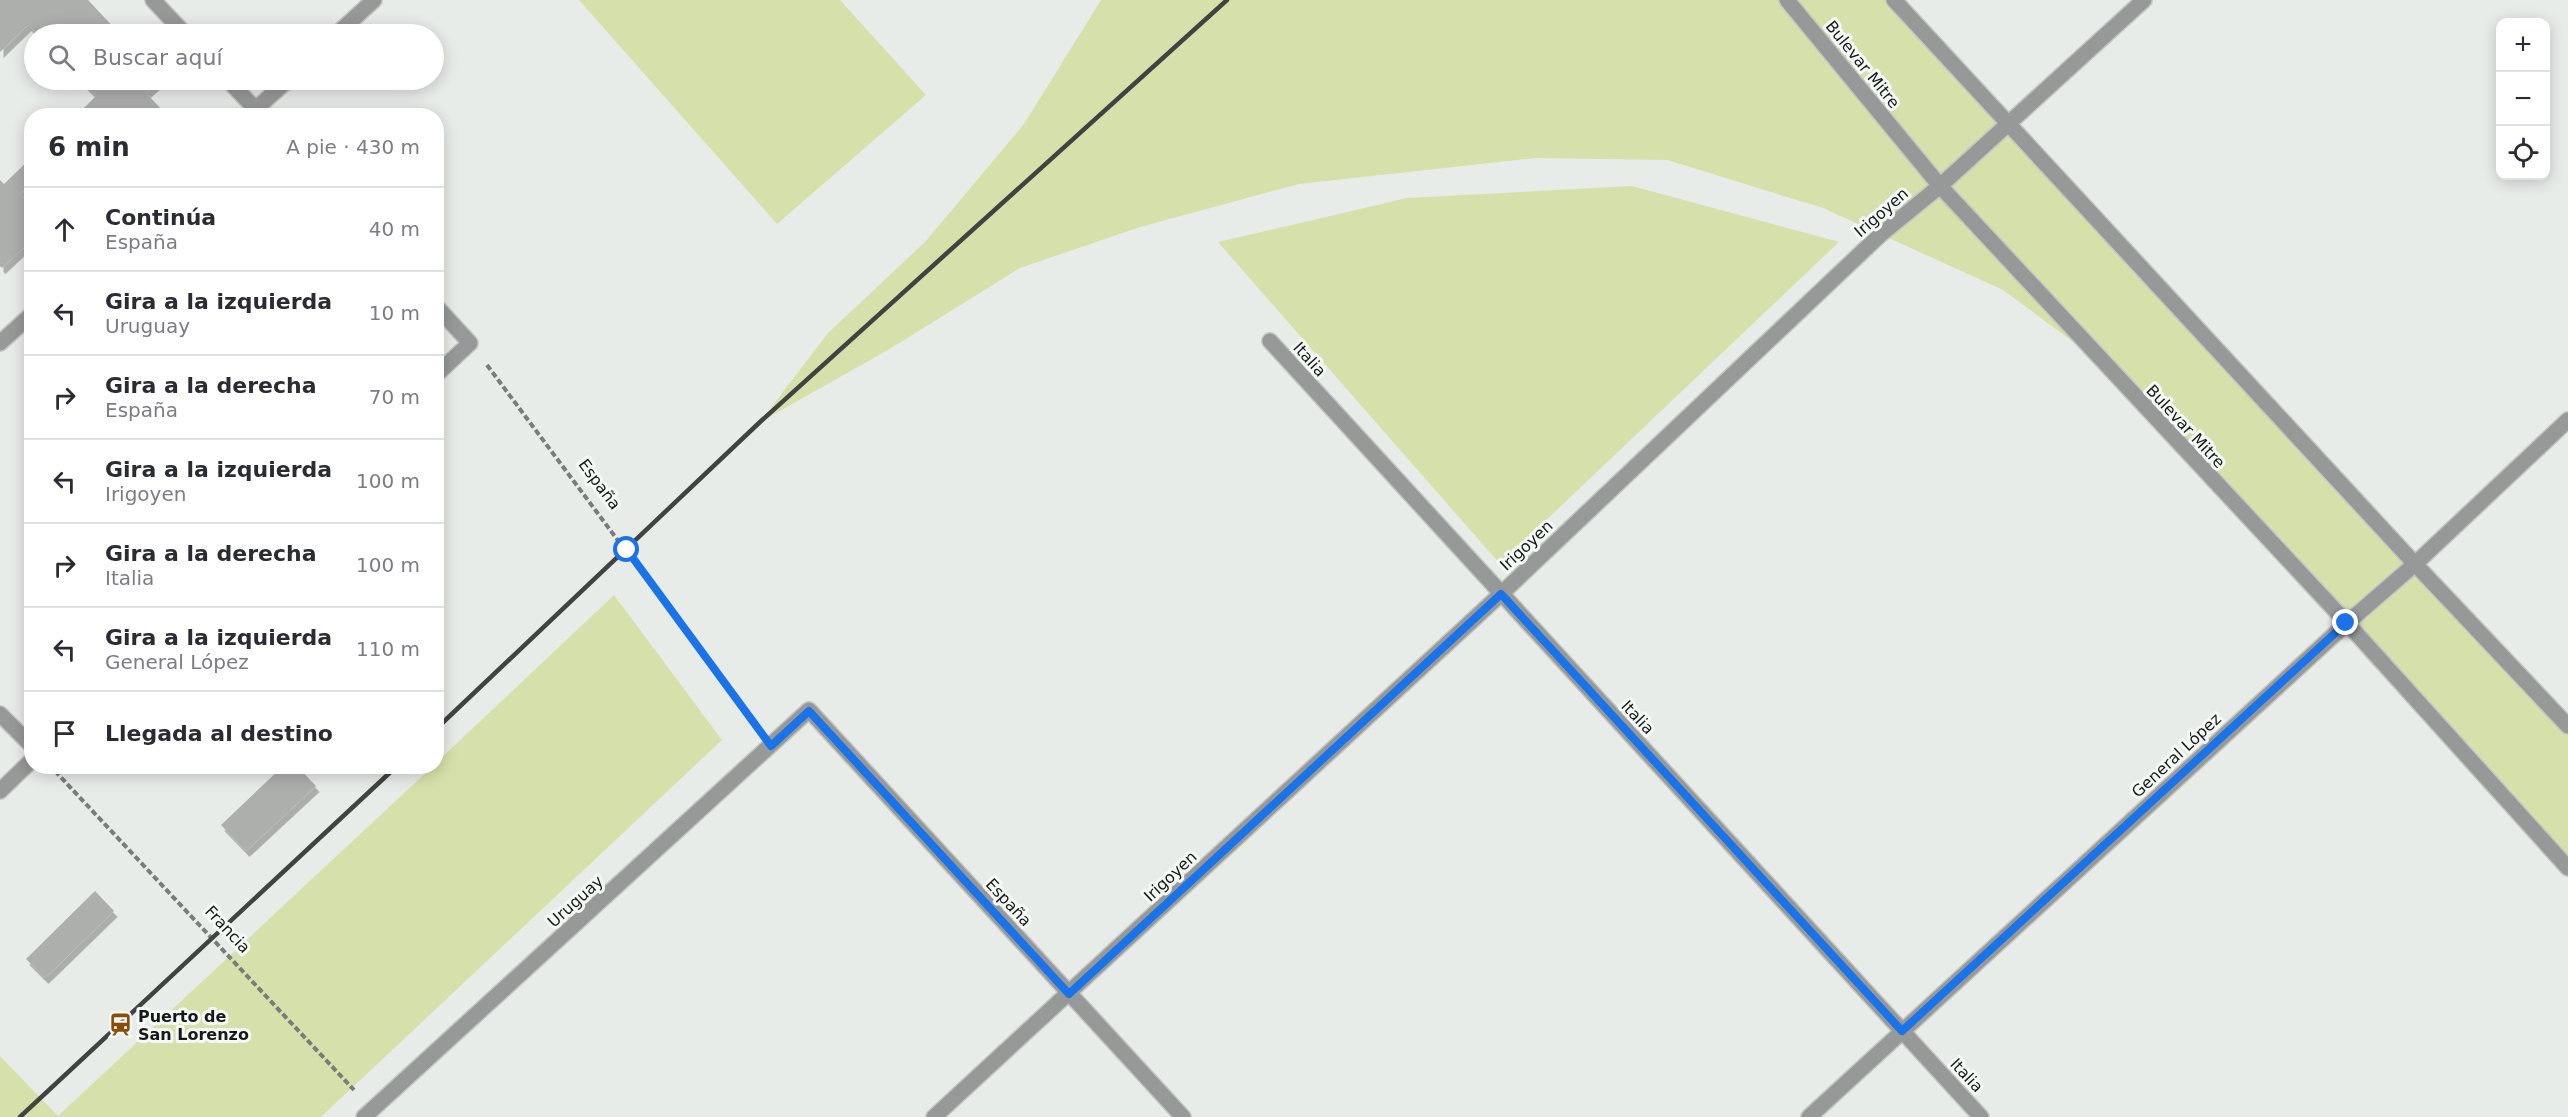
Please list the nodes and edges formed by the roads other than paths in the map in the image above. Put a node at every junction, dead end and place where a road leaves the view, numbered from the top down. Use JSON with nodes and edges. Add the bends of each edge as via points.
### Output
{"nodes":[{"id":1,"x":153,"y":0,"type":"edge"},
{"id":2,"x":374,"y":0,"type":"edge"},
{"id":3,"x":1787,"y":0,"type":"edge"},
{"id":4,"x":1894,"y":0,"type":"edge"},
{"id":5,"x":2144,"y":0,"type":"edge"},
{"id":6,"x":176,"y":24,"type":"edge"},
{"id":7,"x":348,"y":24,"type":"edge"},
{"id":8,"x":236,"y":90,"type":"edge"},
{"id":9,"x":278,"y":90,"type":"edge"},
{"id":10,"x":251,"y":108,"type":"edge"},
{"id":11,"x":260,"y":108,"type":"edge"},
{"id":12,"x":2008,"y":125,"type":"junction"},
{"id":13,"x":1940,"y":186,"type":"junction"},
{"id":14,"x":444,"y":315,"type":"edge"},
{"id":15,"x":24,"y":321,"type":"edge"},
{"id":16,"x":1270,"y":341,"type":"dead end"},
{"id":17,"x":0,"y":343,"type":"edge"},
{"id":18,"x":444,"y":367,"type":"edge"},
{"id":19,"x":2568,"y":420,"type":"edge"},
{"id":20,"x":2415,"y":564,"type":"junction"},
{"id":21,"x":1501,"y":594,"type":"junction"},
{"id":22,"x":2346,"y":623,"type":"junction"},
{"id":23,"x":809,"y":711,"type":"joint"},
{"id":24,"x":0,"y":714,"type":"edge"},
{"id":25,"x":2568,"y":726,"type":"edge"},
{"id":26,"x":24,"y":738,"type":"edge"},
{"id":27,"x":24,"y":768,"type":"edge"},
{"id":28,"x":0,"y":791,"type":"edge"},
{"id":29,"x":2568,"y":868,"type":"edge"},
{"id":30,"x":1069,"y":994,"type":"junction"},
{"id":31,"x":1902,"y":1031,"type":"junction"},
{"id":32,"x":372,"y":1114,"type":"edge"},
{"id":33,"x":934,"y":1117,"type":"edge"},
{"id":34,"x":1183,"y":1117,"type":"edge"},
{"id":35,"x":1809,"y":1117,"type":"edge"},
{"id":36,"x":1981,"y":1117,"type":"edge"}],
"edges":[{"from":1,"to":6,"type":"street"},
{"from":2,"to":7,"type":"street"},
{"from":3,"to":13,"type":"street","name":"Bulevar Mitre"},
{"from":4,"to":12,"type":"street"},
{"from":5,"to":12,"type":"street","name":"Irigoyen"},
{"from":8,"to":10,"type":"street"},
{"from":9,"to":11,"type":"street"},
{"from":12,"to":13,"type":"street","name":"Irigoyen"},
{"from":12,"to":20,"type":"street"},
{"from":13,"to":21,"type":"street","name":"Irigoyen","via":[[1880,235]]},
{"from":13,"to":22,"type":"street","name":"Bulevar Mitre"},
{"from":14,"to":18,"type":"street","via":[[470,343]]},
{"from":15,"to":17,"type":"street"},
{"from":16,"to":21,"type":"street","name":"Italia"},
{"from":19,"to":20,"type":"street","name":"General López"},
{"from":20,"to":22,"type":"street","name":"General López"},
{"from":20,"to":25,"type":"street"},
{"from":21,"to":30,"type":"street","name":"Irigoyen"},
{"from":21,"to":31,"type":"street","name":"Italia"},
{"from":22,"to":29,"type":"street","name":"Bulevar Mitre"},
{"from":22,"to":31,"type":"street","name":"General López"},
{"from":23,"to":30,"type":"street","name":"España"},
{"from":23,"to":32,"type":"street","name":"Uruguay"},
{"from":24,"to":26,"type":"street"},
{"from":27,"to":28,"type":"street"},
{"from":30,"to":33,"type":"street","name":"Irigoyen"},
{"from":30,"to":34,"type":"street","name":"España"},
{"from":31,"to":35,"type":"street","name":"General López"},
{"from":31,"to":36,"type":"street","name":"Italia"}]}
